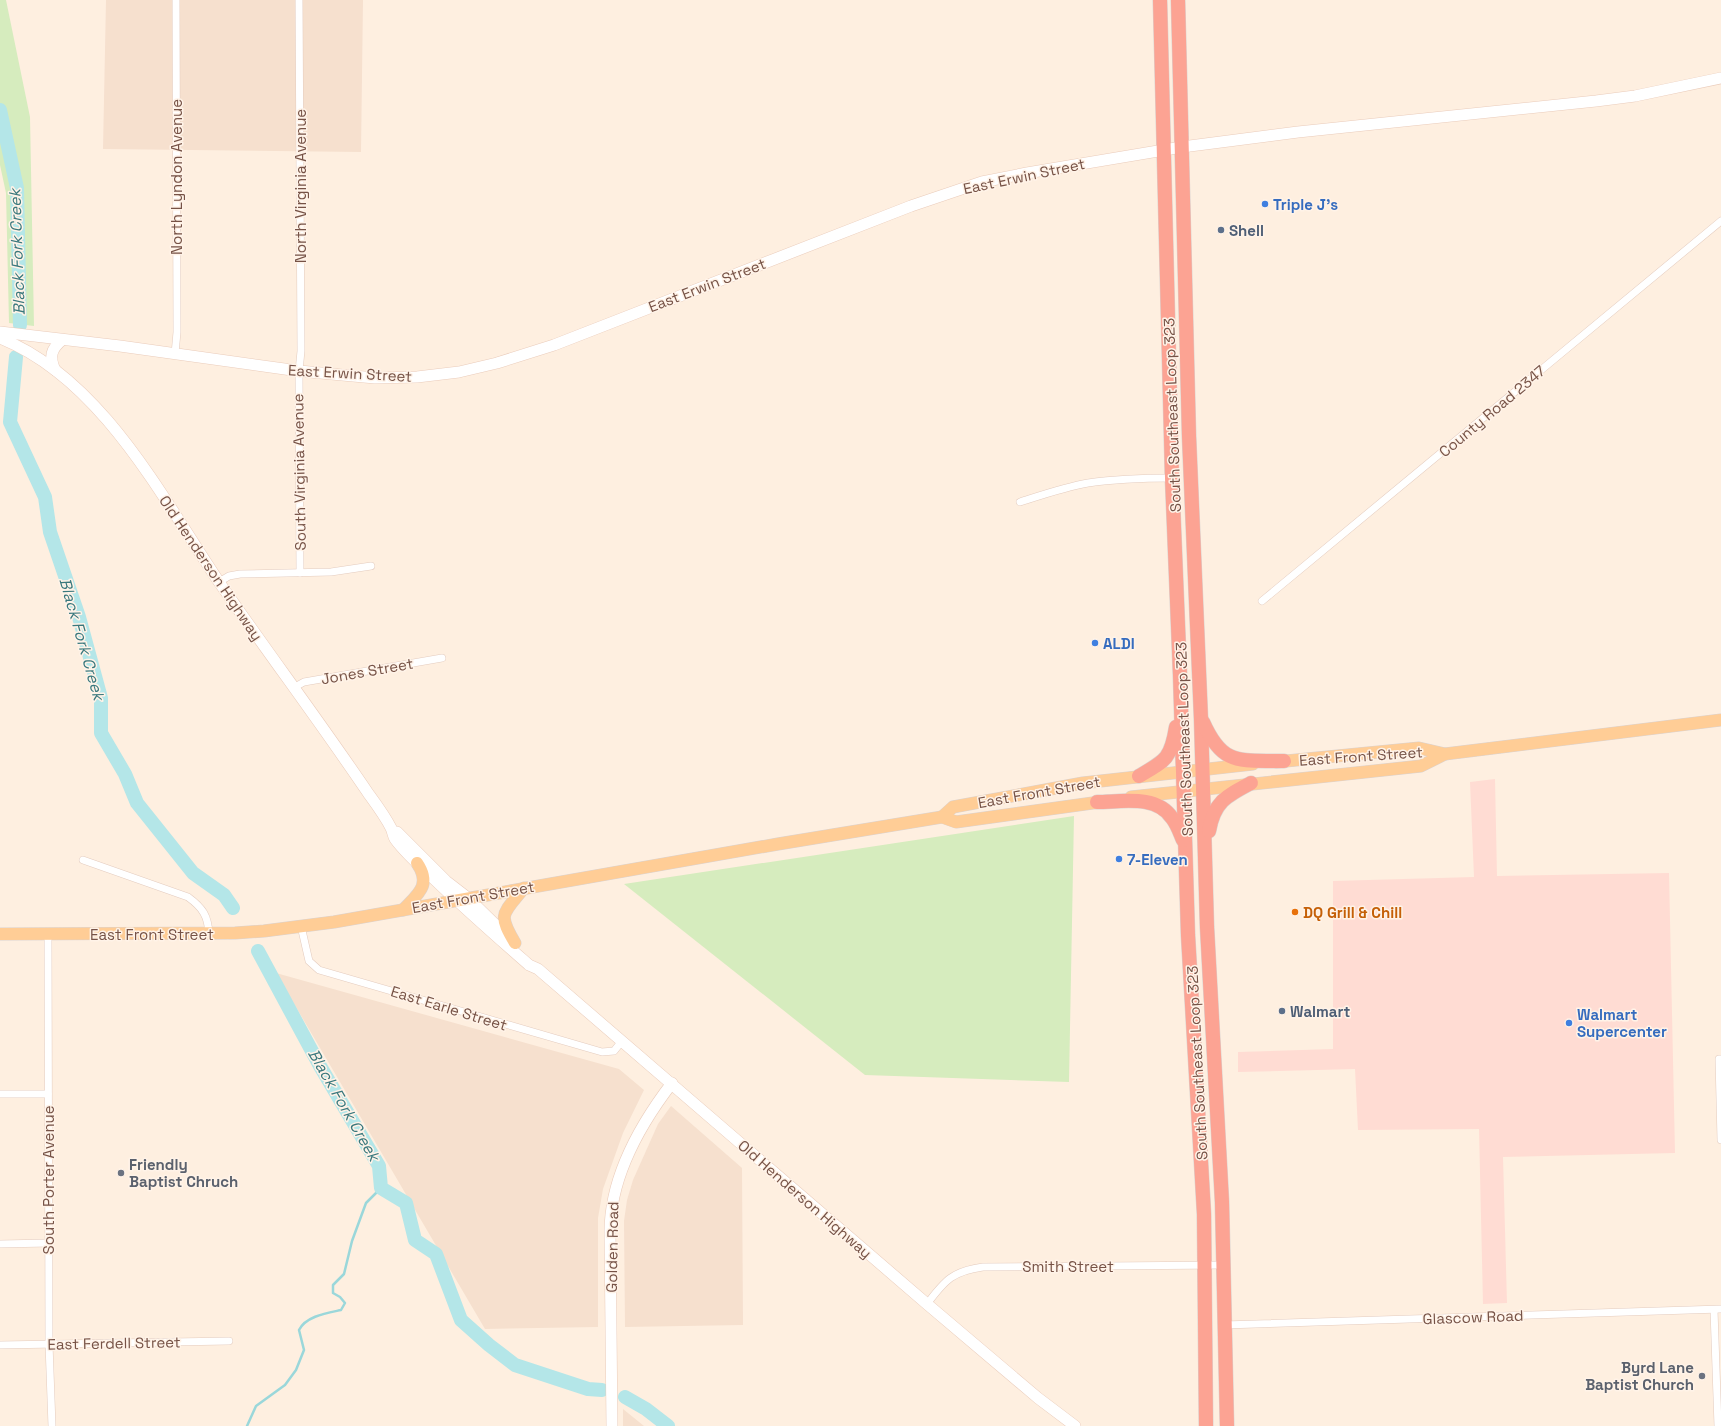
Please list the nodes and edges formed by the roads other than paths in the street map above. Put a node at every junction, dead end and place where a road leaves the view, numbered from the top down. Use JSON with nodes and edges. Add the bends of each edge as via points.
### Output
{"nodes":[{"id":1,"x":176,"y":0,"type":"edge"},
{"id":2,"x":299,"y":0,"type":"edge"},
{"id":3,"x":1160,"y":0,"type":"edge"},
{"id":4,"x":1178,"y":0,"type":"edge"},
{"id":5,"x":1721,"y":78,"type":"edge"},
{"id":6,"x":1182,"y":147,"type":"junction"},
{"id":7,"x":1164,"y":149,"type":"junction"},
{"id":8,"x":1721,"y":221,"type":"edge"},
{"id":9,"x":0,"y":332,"type":"edge"},
{"id":10,"x":0,"y":338,"type":"edge"},
{"id":11,"x":62,"y":340,"type":"junction"},
{"id":12,"x":175,"y":354,"type":"junction"},
{"id":13,"x":55,"y":370,"type":"junction"},
{"id":14,"x":298,"y":371,"type":"junction"},
{"id":15,"x":1172,"y":478,"type":"junction"},
{"id":16,"x":1020,"y":502,"type":"dead end"},
{"id":17,"x":371,"y":566,"type":"dead end"},
{"id":18,"x":300,"y":573,"type":"junction"},
{"id":19,"x":219,"y":582,"type":"junction"},
{"id":20,"x":1262,"y":601,"type":"dead end"},
{"id":21,"x":442,"y":658,"type":"dead end"},
{"id":22,"x":293,"y":688,"type":"junction"},
{"id":23,"x":1180,"y":691,"type":"junction"},
{"id":24,"x":1201,"y":719,"type":"junction"},
{"id":25,"x":1721,"y":720,"type":"edge"},
{"id":26,"x":1445,"y":754,"type":"junction"},
{"id":27,"x":1284,"y":761,"type":"junction"},
{"id":28,"x":1202,"y":770,"type":"junction"},
{"id":29,"x":1183,"y":771,"type":"junction"},
{"id":30,"x":1139,"y":776,"type":"junction"},
{"id":31,"x":1252,"y":783,"type":"junction"},
{"id":32,"x":1202,"y":789,"type":"junction"},
{"id":33,"x":1184,"y":790,"type":"junction"},
{"id":34,"x":1097,"y":802,"type":"junction"},
{"id":35,"x":942,"y":818,"type":"junction"},
{"id":36,"x":392,"y":829,"type":"junction"},
{"id":37,"x":1185,"y":846,"type":"junction"},
{"id":38,"x":1205,"y":853,"type":"junction"},
{"id":39,"x":83,"y":860,"type":"dead end"},
{"id":40,"x":417,"y":863,"type":"junction"},
{"id":41,"x":524,"y":888,"type":"junction"},
{"id":42,"x":468,"y":898,"type":"junction"},
{"id":43,"x":456,"y":900,"type":"junction"},
{"id":44,"x":403,"y":910,"type":"junction"},
{"id":45,"x":301,"y":926,"type":"junction"},
{"id":46,"x":0,"y":934,"type":"edge"},
{"id":47,"x":48,"y":934,"type":"junction"},
{"id":48,"x":209,"y":934,"type":"junction"},
{"id":49,"x":515,"y":944,"type":"junction"},
{"id":50,"x":538,"y":968,"type":"junction"},
{"id":51,"x":622,"y":1041,"type":"junction"},
{"id":52,"x":1721,"y":1059,"type":"edge"},
{"id":53,"x":1195,"y":1061,"type":"junction"},
{"id":54,"x":1214,"y":1061,"type":"junction"},
{"id":55,"x":672,"y":1083,"type":"junction"},
{"id":56,"x":0,"y":1094,"type":"edge"},
{"id":57,"x":48,"y":1094,"type":"junction"},
{"id":58,"x":1721,"y":1140,"type":"edge"},
{"id":59,"x":49,"y":1243,"type":"junction"},
{"id":60,"x":0,"y":1244,"type":"edge"},
{"id":61,"x":1205,"y":1265,"type":"junction"},
{"id":62,"x":1223,"y":1266,"type":"junction"},
{"id":63,"x":927,"y":1304,"type":"junction"},
{"id":64,"x":1717,"y":1309,"type":"edge"},
{"id":65,"x":1224,"y":1325,"type":"junction"},
{"id":66,"x":229,"y":1341,"type":"dead end"},
{"id":67,"x":49,"y":1344,"type":"junction"},
{"id":68,"x":0,"y":1345,"type":"edge"},
{"id":69,"x":52,"y":1426,"type":"edge"},
{"id":70,"x":612,"y":1426,"type":"edge"},
{"id":71,"x":1075,"y":1426,"type":"edge"},
{"id":72,"x":1206,"y":1426,"type":"edge"},
{"id":73,"x":1227,"y":1426,"type":"edge"},
{"id":74,"x":1718,"y":1426,"type":"edge"}],
"edges":[{"from":1,"to":12,"type":"street","name":"North Lyndon Avenue"},
{"from":2,"to":14,"type":"street","name":"North Virginia Avenue","via":[[301,351]]},
{"from":3,"to":7,"type":"highway","name":"South Southeast Loop 323"},
{"from":4,"to":6,"type":"highway","name":"South Southeast Loop 323"},
{"from":5,"to":6,"type":"main road","name":"East Erwin Street","via":[[1603,100],[1298,132]]},
{"from":6,"to":7,"type":"main road","name":"East Erwin Street"},
{"from":6,"to":24,"type":"highway","name":"South Southeast Loop 323","via":[[1189,436]]},
{"from":7,"to":14,"type":"main road","name":"East Erwin Street","via":[[1013,175],[956,190],[554,345],[497,363],[460,372],[417,377],[375,378]]},
{"from":7,"to":15,"type":"highway","name":"South Southeast Loop 323"},
{"from":8,"to":20,"type":"street","name":"County Road 2347"},
{"from":9,"to":11,"type":"main road","name":"East Erwin Street"},
{"from":10,"to":13,"type":"main road","name":"Old Henderson Highway","via":[[20,347]]},
{"from":11,"to":12,"type":"main road","name":"East Erwin Street"},
{"from":11,"to":13,"type":"main road","via":[[51,354]]},
{"from":12,"to":14,"type":"main road","name":"East Erwin Street"},
{"from":13,"to":19,"type":"main road","name":"Old Henderson Highway","via":[[89,400],[114,428]]},
{"from":14,"to":18,"type":"street","name":"South Virginia Avenue"},
{"from":15,"to":16,"type":"street","via":[[1088,483]]},
{"from":15,"to":23,"type":"highway","name":"South Southeast Loop 323"},
{"from":17,"to":18,"type":"street","via":[[331,572]]},
{"from":18,"to":19,"type":"street","via":[[240,574],[229,576]]},
{"from":19,"to":22,"type":"main road","name":"Old Henderson Highway"},
{"from":21,"to":22,"type":"street","name":"Jones Street","via":[[304,682]]},
{"from":22,"to":36,"type":"main road","name":"Old Henderson Highway"},
{"from":23,"to":29,"type":"highway","name":"South Southeast Loop 323"},
{"from":23,"to":30,"type":"highway","via":[[1174,743],[1170,753],[1158,765]]},
{"from":24,"to":27,"type":"highway","via":[[1213,742],[1226,755],[1244,760]]},
{"from":24,"to":28,"type":"highway","name":"South Southeast Loop 323"},
{"from":25,"to":26,"type":"main road"},
{"from":26,"to":27,"type":"main road","name":"East Front Street","via":[[1419,748]]},
{"from":26,"to":31,"type":"main road","name":"East Front Street","via":[[1421,766]]},
{"from":27,"to":28,"type":"main road","name":"East Front Street"},
{"from":28,"to":29,"type":"main road","name":"East Front Street"},
{"from":28,"to":32,"type":"highway","name":"South Southeast Loop 323"},
{"from":29,"to":30,"type":"main road","name":"East Front Street"},
{"from":29,"to":33,"type":"highway","name":"South Southeast Loop 323"},
{"from":30,"to":35,"type":"main road","name":"East Front Street","via":[[1083,783],[953,807]]},
{"from":31,"to":32,"type":"main road","name":"East Front Street"},
{"from":31,"to":38,"type":"highway","via":[[1226,796],[1217,806],[1211,818]]},
{"from":32,"to":33,"type":"main road","name":"East Front Street"},
{"from":32,"to":38,"type":"highway","name":"South Southeast Loop 323"},
{"from":33,"to":34,"type":"main road","name":"East Front Street"},
{"from":33,"to":37,"type":"highway","name":"South Southeast Loop 323"},
{"from":34,"to":35,"type":"main road","name":"East Front Street","via":[[956,822]]},
{"from":34,"to":37,"type":"highway","via":[[1144,802],[1157,805],[1172,817]]},
{"from":35,"to":41,"type":"main road","name":"East Front Street"},
{"from":36,"to":40,"type":"main road","name":"Old Henderson Highway","via":[[394,838]]},
{"from":36,"to":42,"type":"main road","name":"Old Henderson Highway","via":[[446,881]]},
{"from":37,"to":53,"type":"highway","name":"South Southeast Loop 323"},
{"from":38,"to":54,"type":"highway","name":"South Southeast Loop 323"},
{"from":39,"to":48,"type":"street","via":[[188,897],[207,917]]},
{"from":40,"to":43,"type":"main road","name":"Old Henderson Highway"},
{"from":40,"to":44,"type":"main road","via":[[423,874],[423,886]]},
{"from":41,"to":42,"type":"main road","name":"East Front Street"},
{"from":41,"to":49,"type":"main road","via":[[506,910],[504,918],[504,926]]},
{"from":42,"to":43,"type":"main road","name":"East Front Street"},
{"from":42,"to":49,"type":"main road","name":"Old Henderson Highway"},
{"from":43,"to":44,"type":"main road","name":"East Front Street"},
{"from":43,"to":50,"type":"main road","name":"Old Henderson Highway","via":[[529,965]]},
{"from":44,"to":45,"type":"main road","name":"East Front Street"},
{"from":45,"to":48,"type":"main road","name":"East Front Street","via":[[264,932]]},
{"from":45,"to":51,"type":"street","name":"East Earle Street","via":[[309,961],[319,970],[602,1052],[614,1050]]},
{"from":46,"to":47,"type":"main road","name":"East Front Street"},
{"from":47,"to":48,"type":"main road","name":"East Front Street"},
{"from":47,"to":57,"type":"street","name":"South Porter Avenue"},
{"from":49,"to":50,"type":"main road","name":"Old Henderson Highway"},
{"from":50,"to":51,"type":"main road","name":"Old Henderson Highway"},
{"from":51,"to":55,"type":"main road","name":"Old Henderson Highway"},
{"from":52,"to":58,"type":"street"},
{"from":53,"to":54,"type":"highway"},
{"from":53,"to":61,"type":"highway","name":"South Southeast Loop 323","via":[[1203,1182]]},
{"from":54,"to":62,"type":"highway","name":"South Southeast Loop 323"},
{"from":55,"to":63,"type":"main road","name":"Old Henderson Highway"},
{"from":55,"to":70,"type":"main road","name":"Golden Road","via":[[643,1125],[618,1178],[612,1202]]},
{"from":56,"to":57,"type":"street"},
{"from":57,"to":59,"type":"street","name":"South Porter Avenue"},
{"from":59,"to":60,"type":"street"},
{"from":59,"to":67,"type":"street","name":"South Porter Avenue"},
{"from":61,"to":62,"type":"street","name":"Smith Street"},
{"from":61,"to":63,"type":"street","name":"Smith Street","via":[[965,1269],[938,1289]]},
{"from":61,"to":72,"type":"highway","name":"South Southeast Loop 323"},
{"from":62,"to":65,"type":"highway","name":"South Southeast Loop 323"},
{"from":63,"to":71,"type":"main road","name":"Old Henderson Highway"},
{"from":64,"to":65,"type":"street","name":"Glascow Road"},
{"from":64,"to":74,"type":"street"},
{"from":65,"to":73,"type":"highway","name":"South Southeast Loop 323"},
{"from":66,"to":67,"type":"street","name":"East Ferdell Street"},
{"from":67,"to":68,"type":"street","name":"East Ferdell Street"},
{"from":67,"to":69,"type":"street","name":"South Porter Avenue"}]}
